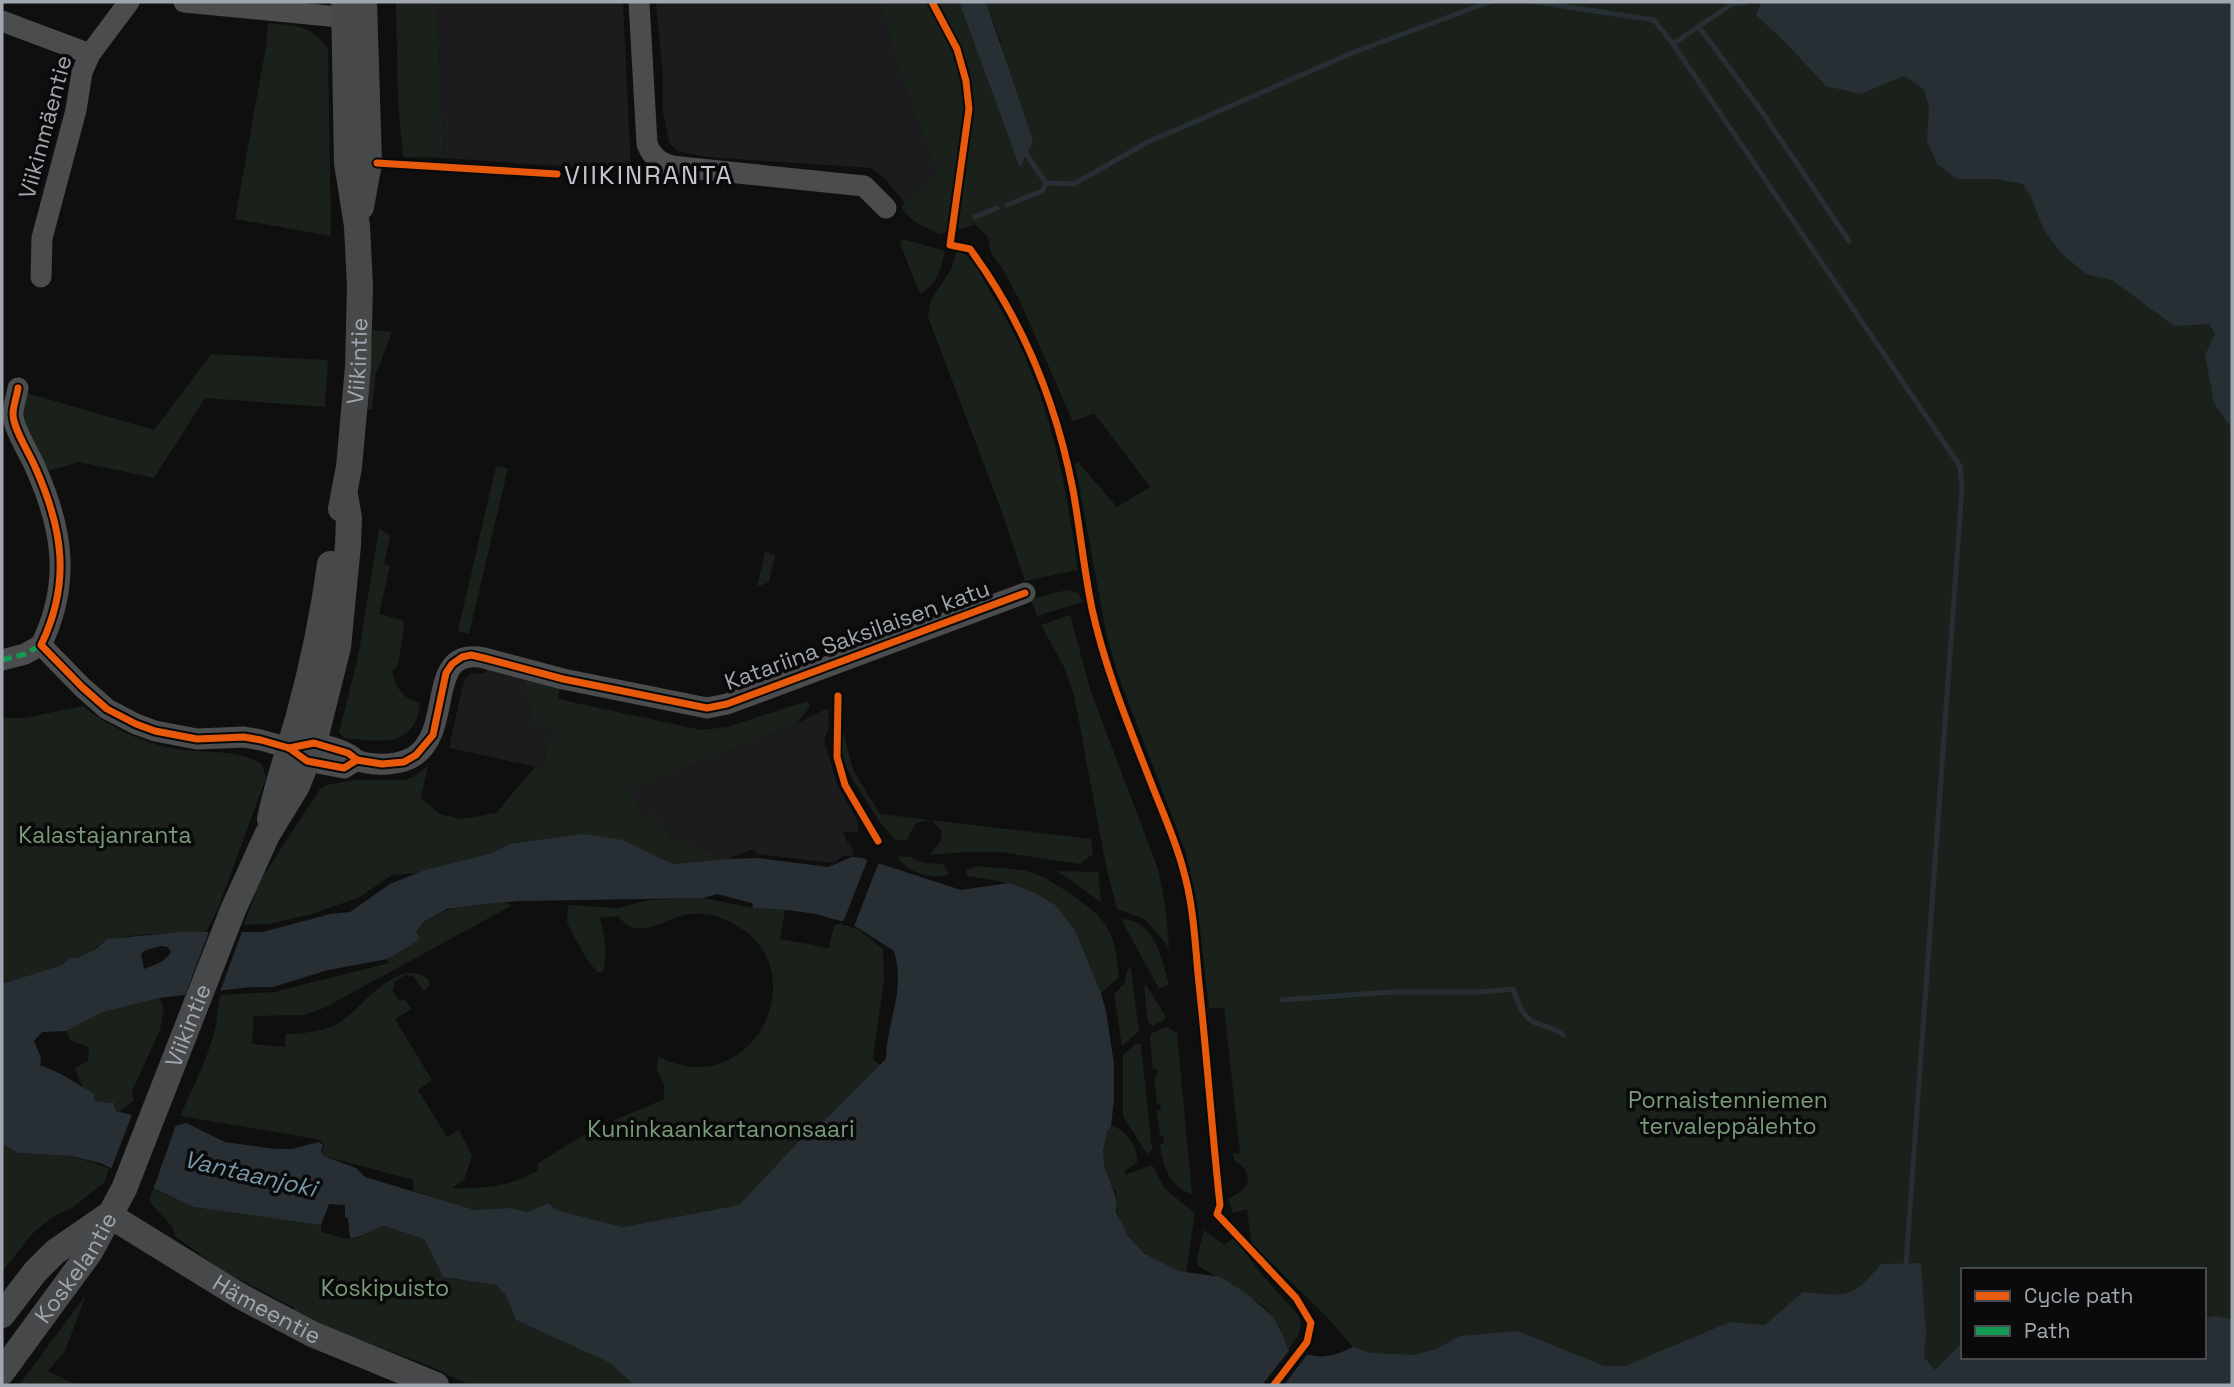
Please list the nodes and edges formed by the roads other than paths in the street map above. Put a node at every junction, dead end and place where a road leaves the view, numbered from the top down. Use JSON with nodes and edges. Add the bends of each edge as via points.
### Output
{"nodes":[{"id":1,"x":129,"y":2,"type":"edge"},
{"id":2,"x":184,"y":2,"type":"edge"},
{"id":3,"x":639,"y":2,"type":"edge"},
{"id":4,"x":354,"y":10,"type":"edge"},
{"id":5,"x":2,"y":22,"type":"edge"},
{"id":6,"x":90,"y":54,"type":"junction"},
{"id":7,"x":886,"y":208,"type":"dead end"},
{"id":8,"x":41,"y":277,"type":"dead end"},
{"id":9,"x":18,"y":388,"type":"dead end"},
{"id":10,"x":1025,"y":593,"type":"dead end"},
{"id":11,"x":41,"y":645,"type":"junction"},
{"id":12,"x":2,"y":660,"type":"edge"},
{"id":13,"x":303,"y":750,"type":"junction"},
{"id":14,"x":109,"y":1215,"type":"junction"},
{"id":15,"x":2,"y":1315,"type":"edge"},
{"id":16,"x":2,"y":1372,"type":"edge"},
{"id":17,"x":436,"y":1385,"type":"edge"}],
"edges":[{"from":1,"to":6,"type":"street","name":"Viikinmäentie"},
{"from":2,"to":4,"type":"street","via":[[321,13]]},
{"from":3,"to":7,"type":"street","via":[[646,144],[656,159],[680,167],[864,186]]},
{"from":4,"to":13,"type":"main road","name":"Viikintie","via":[[369,163],[357,226],[358,367],[345,495],[333,541]]},
{"from":5,"to":6,"type":"street"},
{"from":6,"to":8,"type":"street","name":"Viikinmäentie","via":[[43,238]]},
{"from":9,"to":11,"type":"street","via":[[13,415],[57,528],[61,579]]},
{"from":10,"to":13,"type":"street","name":"Katariina Saksilaisen katu","via":[[707,708],[471,655],[462,657],[446,673],[433,734],[404,762],[356,760],[344,768]]},
{"from":11,"to":12,"type":"street"},
{"from":11,"to":13,"type":"street","name":"Katariina Saksilaisen katu","via":[[107,709],[136,724],[177,736],[244,737]]},
{"from":13,"to":14,"type":"main road","name":"Viikintie","via":[[294,792],[267,835],[233,910],[128,1180]]},
{"from":14,"to":15,"type":"main road","name":"Koskelantie","via":[[55,1252]]},
{"from":14,"to":16,"type":"main road","name":"Koskelantie","via":[[90,1252]]},
{"from":14,"to":17,"type":"main road","name":"Hämeentie","via":[[240,1296],[312,1334]]}]}
